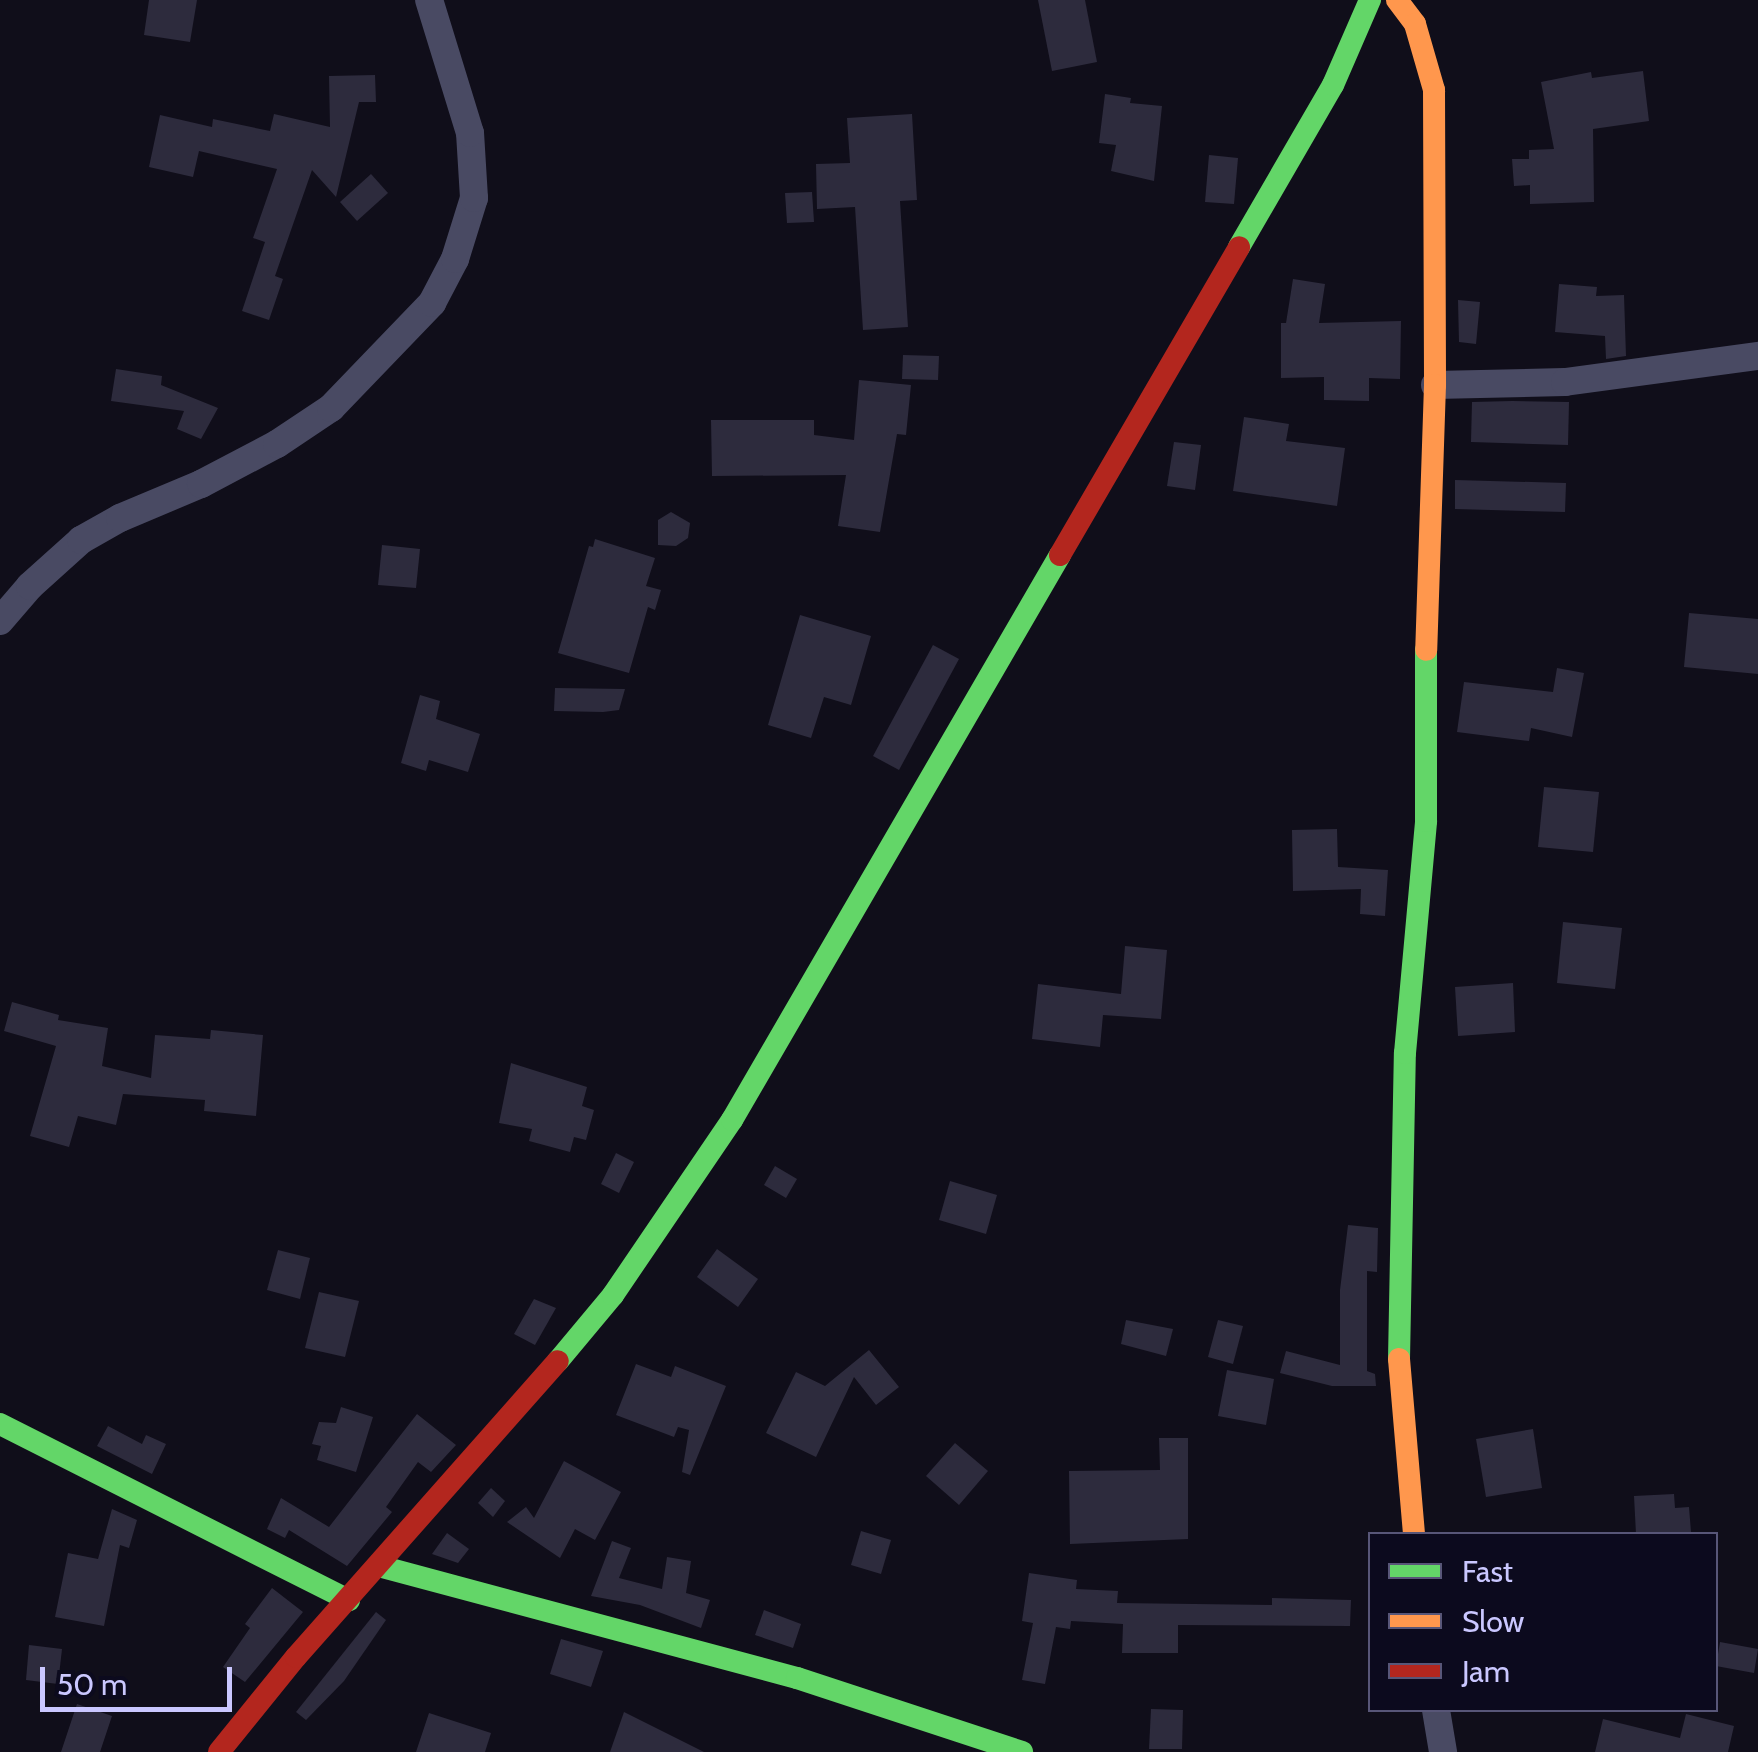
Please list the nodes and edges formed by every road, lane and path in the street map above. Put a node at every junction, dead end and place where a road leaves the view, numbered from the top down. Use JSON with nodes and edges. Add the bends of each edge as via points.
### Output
{"nodes":[{"id":1,"x":429,"y":0,"type":"edge"},
{"id":2,"x":1370,"y":0,"type":"edge"},
{"id":3,"x":1397,"y":0,"type":"edge"},
{"id":4,"x":1758,"y":356,"type":"edge"},
{"id":5,"x":1435,"y":385,"type":"junction"},
{"id":6,"x":0,"y":621,"type":"edge"},
{"id":7,"x":0,"y":1424,"type":"edge"},
{"id":8,"x":1414,"y":1532,"type":"edge"},
{"id":9,"x":378,"y":1566,"type":"junction"},
{"id":10,"x":349,"y":1600,"type":"junction"},
{"id":11,"x":1436,"y":1712,"type":"edge"},
{"id":12,"x":219,"y":1752,"type":"edge"},
{"id":13,"x":1022,"y":1752,"type":"edge"},
{"id":14,"x":1443,"y":1752,"type":"edge"}],
"edges":[{"from":1,"to":6,"type":"street","via":[[470,133],[474,198],[455,259],[432,303],[331,408],[277,444],[81,540]]},
{"from":2,"to":9,"type":"main road","via":[[1313,120],[732,1120],[613,1296]]},
{"from":3,"to":5,"type":"main road","via":[[1416,24],[1434,90]]},
{"from":4,"to":5,"type":"street","via":[[1565,382]]},
{"from":5,"to":8,"type":"main road","via":[[1426,822],[1404,1092],[1400,1372]]},
{"from":7,"to":10,"type":"main road"},
{"from":9,"to":10,"type":"main road"},
{"from":9,"to":13,"type":"main road","via":[[797,1678]]},
{"from":10,"to":12,"type":"main road"},
{"from":11,"to":14,"type":"street"}]}
